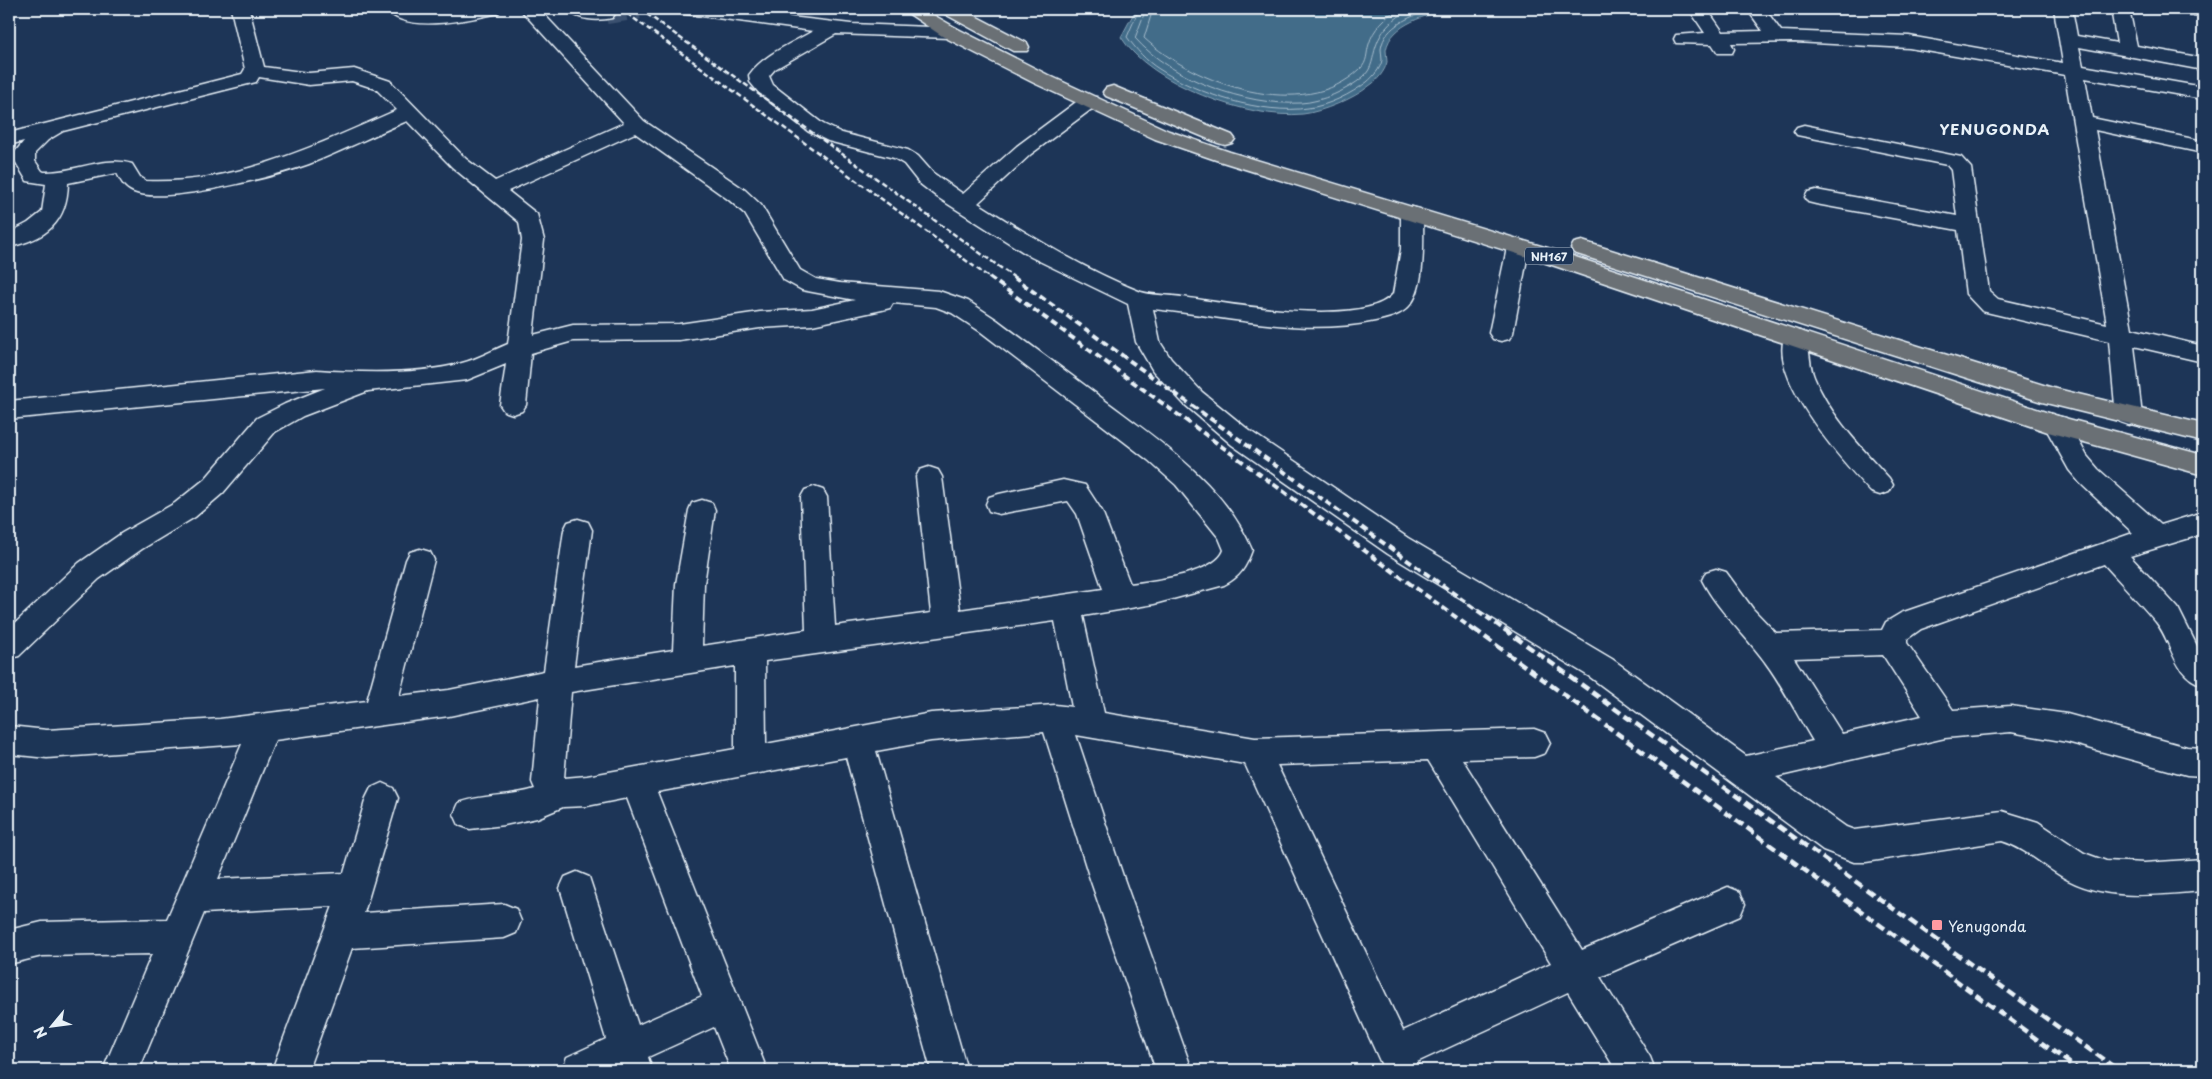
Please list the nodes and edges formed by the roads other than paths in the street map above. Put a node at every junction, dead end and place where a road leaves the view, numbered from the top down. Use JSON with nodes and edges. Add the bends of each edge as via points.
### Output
{"nodes":[{"id":1,"x":240,"y":9,"type":"edge"},
{"id":2,"x":395,"y":9,"type":"edge"},
{"id":3,"x":492,"y":9,"type":"edge"},
{"id":4,"x":529,"y":9,"type":"edge"},
{"id":5,"x":577,"y":9,"type":"edge"},
{"id":6,"x":687,"y":9,"type":"edge"},
{"id":7,"x":910,"y":9,"type":"edge"},
{"id":8,"x":949,"y":9,"type":"edge"},
{"id":9,"x":1698,"y":9,"type":"edge"},
{"id":10,"x":1756,"y":9,"type":"edge"},
{"id":11,"x":2063,"y":9,"type":"edge"},
{"id":12,"x":2120,"y":9,"type":"edge"},
{"id":13,"x":2182,"y":9,"type":"edge"},
{"id":14,"x":2203,"y":10,"type":"edge"},
{"id":15,"x":606,"y":14,"type":"dead end"},
{"id":16,"x":834,"y":27,"type":"junction"},
{"id":17,"x":949,"y":32,"type":"junction"},
{"id":18,"x":1776,"y":37,"type":"junction"},
{"id":19,"x":1683,"y":39,"type":"dead end"},
{"id":20,"x":2070,"y":40,"type":"junction"},
{"id":21,"x":1721,"y":44,"type":"junction"},
{"id":22,"x":2128,"y":51,"type":"junction"},
{"id":23,"x":2203,"y":64,"type":"edge"},
{"id":24,"x":2075,"y":70,"type":"junction"},
{"id":25,"x":254,"y":71,"type":"junction"},
{"id":26,"x":2203,"y":94,"type":"edge"},
{"id":27,"x":1090,"y":101,"type":"junction"},
{"id":28,"x":410,"y":112,"type":"junction"},
{"id":29,"x":2084,"y":122,"type":"junction"},
{"id":30,"x":637,"y":125,"type":"junction"},
{"id":31,"x":56,"y":127,"type":"junction"},
{"id":32,"x":1804,"y":131,"type":"dead end"},
{"id":33,"x":9,"y":139,"type":"edge"},
{"id":34,"x":2203,"y":147,"type":"edge"},
{"id":35,"x":57,"y":179,"type":"junction"},
{"id":36,"x":493,"y":190,"type":"junction"},
{"id":37,"x":1816,"y":197,"type":"dead end"},
{"id":38,"x":964,"y":204,"type":"junction"},
{"id":39,"x":1412,"y":214,"type":"junction"},
{"id":40,"x":1969,"y":226,"type":"junction"},
{"id":41,"x":9,"y":240,"type":"edge"},
{"id":42,"x":1518,"y":248,"type":"junction"},
{"id":43,"x":902,"y":295,"type":"junction"},
{"id":44,"x":1139,"y":300,"type":"junction"},
{"id":45,"x":1501,"y":333,"type":"dead end"},
{"id":46,"x":2121,"y":336,"type":"junction"},
{"id":47,"x":1796,"y":338,"type":"junction"},
{"id":48,"x":519,"y":349,"type":"junction"},
{"id":49,"x":2203,"y":354,"type":"edge"},
{"id":50,"x":367,"y":382,"type":"junction"},
{"id":51,"x":513,"y":404,"type":"dead end"},
{"id":52,"x":9,"y":410,"type":"edge"},
{"id":53,"x":2129,"y":416,"type":"junction"},
{"id":54,"x":2057,"y":424,"type":"junction"},
{"id":55,"x":2203,"y":433,"type":"edge"},
{"id":56,"x":2203,"y":466,"type":"edge"},
{"id":57,"x":929,"y":476,"type":"dead end"},
{"id":58,"x":1880,"y":484,"type":"dead end"},
{"id":59,"x":814,"y":497,"type":"dead end"},
{"id":60,"x":999,"y":504,"type":"dead end"},
{"id":61,"x":702,"y":510,"type":"dead end"},
{"id":62,"x":2203,"y":523,"type":"edge"},
{"id":63,"x":578,"y":530,"type":"dead end"},
{"id":64,"x":2156,"y":537,"type":"junction"},
{"id":65,"x":2109,"y":551,"type":"junction"},
{"id":66,"x":420,"y":560,"type":"dead end"},
{"id":67,"x":1716,"y":580,"type":"dead end"},
{"id":68,"x":1120,"y":598,"type":"junction"},
{"id":69,"x":1067,"y":607,"type":"junction"},
{"id":70,"x":947,"y":625,"type":"junction"},
{"id":71,"x":821,"y":640,"type":"junction"},
{"id":72,"x":1892,"y":642,"type":"junction"},
{"id":73,"x":1768,"y":646,"type":"junction"},
{"id":74,"x":9,"y":647,"type":"edge"},
{"id":75,"x":750,"y":652,"type":"junction"},
{"id":76,"x":687,"y":662,"type":"junction"},
{"id":77,"x":2203,"y":672,"type":"edge"},
{"id":78,"x":557,"y":681,"type":"junction"},
{"id":79,"x":379,"y":712,"type":"junction"},
{"id":80,"x":1055,"y":718,"type":"junction"},
{"id":81,"x":1091,"y":724,"type":"junction"},
{"id":82,"x":1945,"y":724,"type":"junction"},
{"id":83,"x":264,"y":728,"type":"junction"},
{"id":84,"x":9,"y":740,"type":"edge"},
{"id":85,"x":858,"y":742,"type":"junction"},
{"id":86,"x":1534,"y":743,"type":"dead end"},
{"id":87,"x":1437,"y":747,"type":"junction"},
{"id":88,"x":1836,"y":751,"type":"junction"},
{"id":89,"x":1255,"y":752,"type":"junction"},
{"id":90,"x":751,"y":761,"type":"junction"},
{"id":91,"x":2203,"y":762,"type":"edge"},
{"id":92,"x":1742,"y":772,"type":"junction"},
{"id":93,"x":637,"y":782,"type":"junction"},
{"id":94,"x":558,"y":793,"type":"junction"},
{"id":95,"x":382,"y":798,"type":"dead end"},
{"id":96,"x":470,"y":814,"type":"dead end"},
{"id":97,"x":2203,"y":874,"type":"edge"},
{"id":98,"x":577,"y":888,"type":"dead end"},
{"id":99,"x":356,"y":889,"type":"junction"},
{"id":100,"x":194,"y":898,"type":"junction"},
{"id":101,"x":1728,"y":904,"type":"dead end"},
{"id":102,"x":504,"y":921,"type":"dead end"},
{"id":103,"x":340,"y":932,"type":"junction"},
{"id":104,"x":177,"y":936,"type":"junction"},
{"id":105,"x":9,"y":947,"type":"edge"},
{"id":106,"x":1576,"y":970,"type":"junction"},
{"id":107,"x":724,"y":1004,"type":"junction"},
{"id":108,"x":631,"y":1060,"type":"edge"},
{"id":109,"x":1399,"y":1062,"type":"edge"},
{"id":110,"x":121,"y":1070,"type":"edge"},
{"id":111,"x":290,"y":1070,"type":"edge"},
{"id":112,"x":580,"y":1070,"type":"edge"},
{"id":113,"x":750,"y":1070,"type":"edge"},
{"id":114,"x":949,"y":1070,"type":"edge"},
{"id":115,"x":1174,"y":1070,"type":"edge"},
{"id":116,"x":1637,"y":1070,"type":"edge"}],
"edges":[{"from":1,"to":25,"type":"street"},
{"from":2,"to":3,"type":"street","via":[[403,14],[440,18]]},
{"from":4,"to":30,"type":"street"},
{"from":5,"to":15,"type":"street","via":[[584,13]]},
{"from":6,"to":16,"type":"street","via":[[786,24]]},
{"from":7,"to":17,"type":"highway","number":"NH167"},
{"from":8,"to":53,"type":"highway","number":"NH167","via":[[1079,78],[1230,141],[1654,269],[2051,396]]},
{"from":9,"to":21,"type":"street"},
{"from":10,"to":18,"type":"street"},
{"from":11,"to":20,"type":"street"},
{"from":12,"to":22,"type":"street"},
{"from":13,"to":14,"type":"street"},
{"from":16,"to":17,"type":"street","via":[[914,33]]},
{"from":16,"to":38,"type":"street","via":[[768,65],[759,75],[760,82],[816,128],[835,137],[901,154],[911,160],[926,178]]},
{"from":17,"to":27,"type":"highway","number":"NH167"},
{"from":18,"to":21,"type":"street"},
{"from":18,"to":24,"type":"street","via":[[1908,42]]},
{"from":19,"to":21,"type":"street"},
{"from":20,"to":22,"type":"street"},
{"from":20,"to":24,"type":"street"},
{"from":22,"to":23,"type":"street"},
{"from":24,"to":26,"type":"street"},
{"from":24,"to":29,"type":"street"},
{"from":25,"to":28,"type":"street","via":[[290,78],[354,75],[370,79],[383,85]]},
{"from":25,"to":31,"type":"street","via":[[249,78],[239,81]]},
{"from":27,"to":38,"type":"street","via":[[1024,150]]},
{"from":27,"to":39,"type":"highway","number":"NH167","via":[[1162,135]]},
{"from":28,"to":35,"type":"street","via":[[302,159],[245,176],[200,184],[141,187],[132,181],[125,168],[118,166]]},
{"from":28,"to":36,"type":"street","via":[[459,163]]},
{"from":29,"to":34,"type":"street"},
{"from":29,"to":46,"type":"street"},
{"from":30,"to":36,"type":"street"},
{"from":30,"to":43,"type":"street","via":[[737,195],[753,210],[792,275],[810,285],[840,291]]},
{"from":31,"to":33,"type":"street"},
{"from":31,"to":35,"type":"street","via":[[24,152],[25,161],[34,176]]},
{"from":32,"to":40,"type":"street","via":[[1954,161],[1961,168]]},
{"from":35,"to":41,"type":"street","via":[[55,208],[51,215],[28,233]]},
{"from":36,"to":48,"type":"street","via":[[529,219],[533,240]]},
{"from":37,"to":40,"type":"street"},
{"from":38,"to":44,"type":"street","via":[[1039,252]]},
{"from":39,"to":42,"type":"highway","number":"NH167"},
{"from":39,"to":44,"type":"street","via":[[1412,249],[1405,294],[1389,310],[1352,318],[1279,319]]},
{"from":40,"to":46,"type":"street","via":[[1978,294],[1983,300],[2001,308]]},
{"from":42,"to":45,"type":"street"},
{"from":42,"to":47,"type":"highway","number":"NH167"},
{"from":43,"to":48,"type":"street","via":[[860,308],[812,317],[760,320],[679,332],[573,333]]},
{"from":43,"to":68,"type":"street","via":[[940,299],[960,307],[989,326],[1157,453],[1185,478],[1231,533],[1238,550],[1234,562],[1224,572]]},
{"from":44,"to":92,"type":"street","via":[[1148,342],[1162,365],[1193,398],[1241,438],[1398,546],[1601,668]]},
{"from":46,"to":49,"type":"street"},
{"from":46,"to":53,"type":"street"},
{"from":47,"to":54,"type":"highway","number":"NH167"},
{"from":47,"to":58,"type":"street","via":[[1800,375],[1811,398],[1826,422]]},
{"from":48,"to":50,"type":"street","via":[[467,372]]},
{"from":48,"to":51,"type":"street"},
{"from":50,"to":52,"type":"street","via":[[318,379]]},
{"from":50,"to":74,"type":"street","via":[[294,410],[266,425],[214,486],[185,510],[89,571]]},
{"from":53,"to":55,"type":"highway","number":"NH167"},
{"from":54,"to":56,"type":"highway","number":"NH167"},
{"from":54,"to":64,"type":"street","via":[[2078,464]]},
{"from":57,"to":70,"type":"street"},
{"from":59,"to":71,"type":"street"},
{"from":60,"to":68,"type":"street","via":[[1063,490],[1076,492],[1089,511]]},
{"from":61,"to":76,"type":"street","via":[[690,584]]},
{"from":62,"to":64,"type":"street"},
{"from":63,"to":78,"type":"street"},
{"from":64,"to":65,"type":"street"},
{"from":65,"to":72,"type":"street","via":[[1911,622],[1896,631]]},
{"from":65,"to":77,"type":"street","via":[[2168,616],[2187,655]]},
{"from":66,"to":79,"type":"street"},
{"from":67,"to":73,"type":"street"},
{"from":68,"to":69,"type":"street"},
{"from":69,"to":70,"type":"street"},
{"from":69,"to":81,"type":"street"},
{"from":70,"to":71,"type":"street"},
{"from":71,"to":75,"type":"street"},
{"from":72,"to":73,"type":"street"},
{"from":72,"to":82,"type":"street"},
{"from":73,"to":88,"type":"street"},
{"from":75,"to":76,"type":"street"},
{"from":75,"to":90,"type":"street"},
{"from":76,"to":78,"type":"street"},
{"from":78,"to":79,"type":"street","via":[[449,703]]},
{"from":78,"to":94,"type":"street","via":[[548,782]]},
{"from":79,"to":83,"type":"street"},
{"from":80,"to":81,"type":"street"},
{"from":80,"to":85,"type":"street","via":[[931,727]]},
{"from":80,"to":115,"type":"street","via":[[1109,886]]},
{"from":81,"to":89,"type":"street"},
{"from":82,"to":88,"type":"street"},
{"from":82,"to":91,"type":"street","via":[[2011,719],[2067,728],[2187,761]]},
{"from":83,"to":84,"type":"street","via":[[92,742],[47,744]]},
{"from":83,"to":100,"type":"street"},
{"from":85,"to":90,"type":"street"},
{"from":85,"to":114,"type":"street"},
{"from":86,"to":87,"type":"street"},
{"from":87,"to":89,"type":"street"},
{"from":87,"to":106,"type":"street"},
{"from":88,"to":92,"type":"street"},
{"from":89,"to":109,"type":"street"},
{"from":90,"to":93,"type":"street"},
{"from":92,"to":97,"type":"street","via":[[1835,839],[1854,846],[2002,826],[2026,833],[2074,866],[2106,878],[2144,879]]},
{"from":93,"to":94,"type":"street"},
{"from":93,"to":107,"type":"street"},
{"from":94,"to":96,"type":"street","via":[[529,807]]},
{"from":95,"to":99,"type":"street"},
{"from":98,"to":108,"type":"street"},
{"from":99,"to":100,"type":"street"},
{"from":99,"to":103,"type":"street"},
{"from":100,"to":104,"type":"street"},
{"from":101,"to":106,"type":"street"},
{"from":102,"to":103,"type":"street"},
{"from":103,"to":111,"type":"street"},
{"from":104,"to":105,"type":"street","via":[[42,939]]},
{"from":104,"to":110,"type":"street"},
{"from":106,"to":109,"type":"street"},
{"from":106,"to":116,"type":"street"},
{"from":107,"to":108,"type":"street"},
{"from":107,"to":113,"type":"street"},
{"from":108,"to":112,"type":"street"}]}
